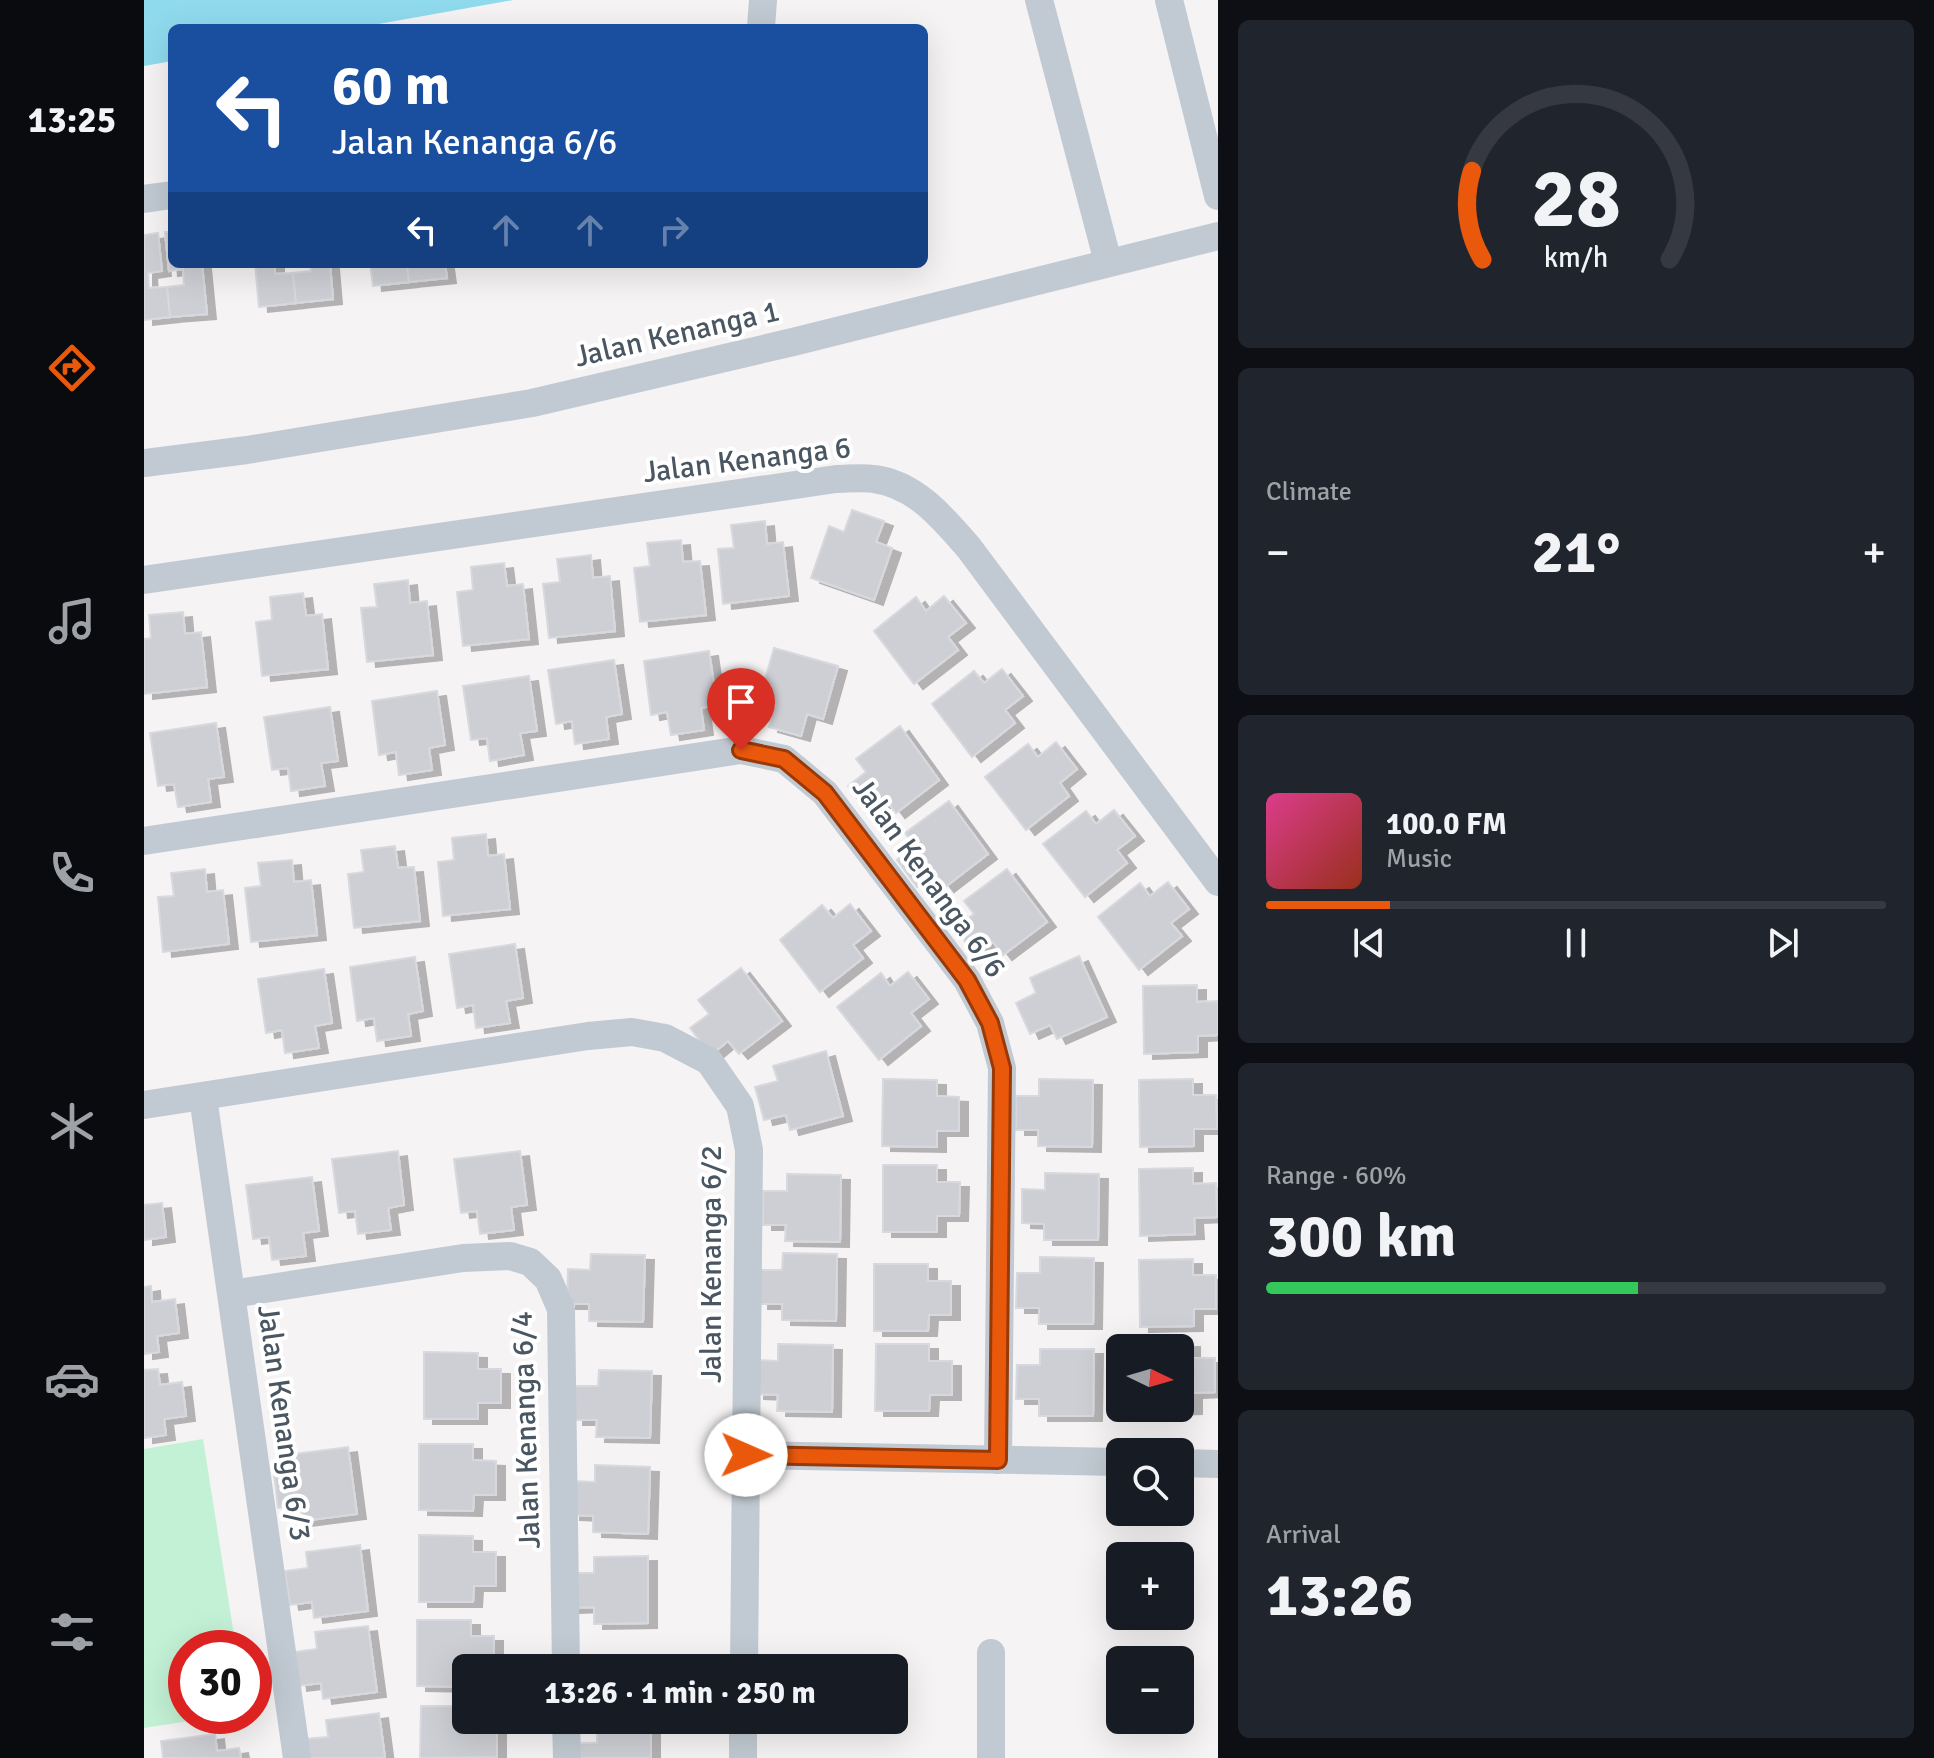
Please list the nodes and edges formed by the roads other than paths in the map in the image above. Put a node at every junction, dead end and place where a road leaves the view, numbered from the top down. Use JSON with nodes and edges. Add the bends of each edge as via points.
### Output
{"nodes":[{"id":1,"x":763,"y":0,"type":"edge"},
{"id":2,"x":1039,"y":0,"type":"edge"},
{"id":3,"x":1169,"y":0,"type":"edge"},
{"id":4,"x":761,"y":24,"type":"edge"},
{"id":5,"x":168,"y":196,"type":"edge"},
{"id":6,"x":1218,"y":196,"type":"edge"},
{"id":7,"x":144,"y":199,"type":"edge"},
{"id":8,"x":1218,"y":236,"type":"edge"},
{"id":9,"x":1108,"y":262,"type":"junction"},
{"id":10,"x":144,"y":463,"type":"edge"},
{"id":11,"x":144,"y":580,"type":"edge"},
{"id":12,"x":144,"y":841,"type":"edge"},
{"id":13,"x":1218,"y":882,"type":"edge"},
{"id":14,"x":203,"y":1097,"type":"junction"},
{"id":15,"x":144,"y":1105,"type":"edge"},
{"id":16,"x":232,"y":1294,"type":"junction"},
{"id":17,"x":746,"y":1455,"type":"junction"},
{"id":18,"x":998,"y":1460,"type":"junction"},
{"id":19,"x":1106,"y":1462,"type":"edge"},
{"id":20,"x":1194,"y":1463,"type":"edge"},
{"id":21,"x":1218,"y":1464,"type":"edge"},
{"id":22,"x":991,"y":1653,"type":"dead end"},
{"id":23,"x":566,"y":1654,"type":"edge"},
{"id":24,"x":744,"y":1654,"type":"edge"},
{"id":25,"x":566,"y":1734,"type":"edge"},
{"id":26,"x":743,"y":1734,"type":"edge"},
{"id":27,"x":297,"y":1758,"type":"edge"},
{"id":28,"x":567,"y":1758,"type":"edge"},
{"id":29,"x":743,"y":1758,"type":"edge"},
{"id":30,"x":991,"y":1758,"type":"edge"}],
"edges":[{"from":1,"to":4,"type":"street"},
{"from":2,"to":9,"type":"street"},
{"from":3,"to":6,"type":"street"},
{"from":5,"to":7,"type":"street"},
{"from":8,"to":9,"type":"street","name":"Jalan Kenanga 1"},
{"from":9,"to":10,"type":"street","name":"Jalan Kenanga 1","via":[[532,403]]},
{"from":11,"to":13,"type":"street","name":"Jalan Kenanga 6","via":[[836,479],[875,479],[915,494],[942,516]]},
{"from":12,"to":18,"type":"street","name":"Jalan Kenanga 6/6","via":[[741,750],[784,759],[825,793],[967,980],[990,1023],[1002,1068]]},
{"from":14,"to":15,"type":"street","name":"Jalan Kenanga 6/2"},
{"from":14,"to":16,"type":"street","name":"Jalan Kenanga 6/3"},
{"from":14,"to":17,"type":"street","name":"Jalan Kenanga 6/2","via":[[632,1032],[665,1038],[709,1061],[740,1106],[749,1150]]},
{"from":16,"to":23,"type":"street","name":"Jalan Kenanga 6/4","via":[[463,1258],[510,1256],[530,1262],[548,1279],[561,1309]]},
{"from":16,"to":27,"type":"street","name":"Jalan Kenanga 6/3"},
{"from":17,"to":18,"type":"street"},
{"from":17,"to":24,"type":"street","name":"Jalan Kenanga 6/2"},
{"from":18,"to":19,"type":"street"},
{"from":20,"to":21,"type":"street"},
{"from":22,"to":30,"type":"street"},
{"from":25,"to":28,"type":"street"},
{"from":26,"to":29,"type":"street"}]}
